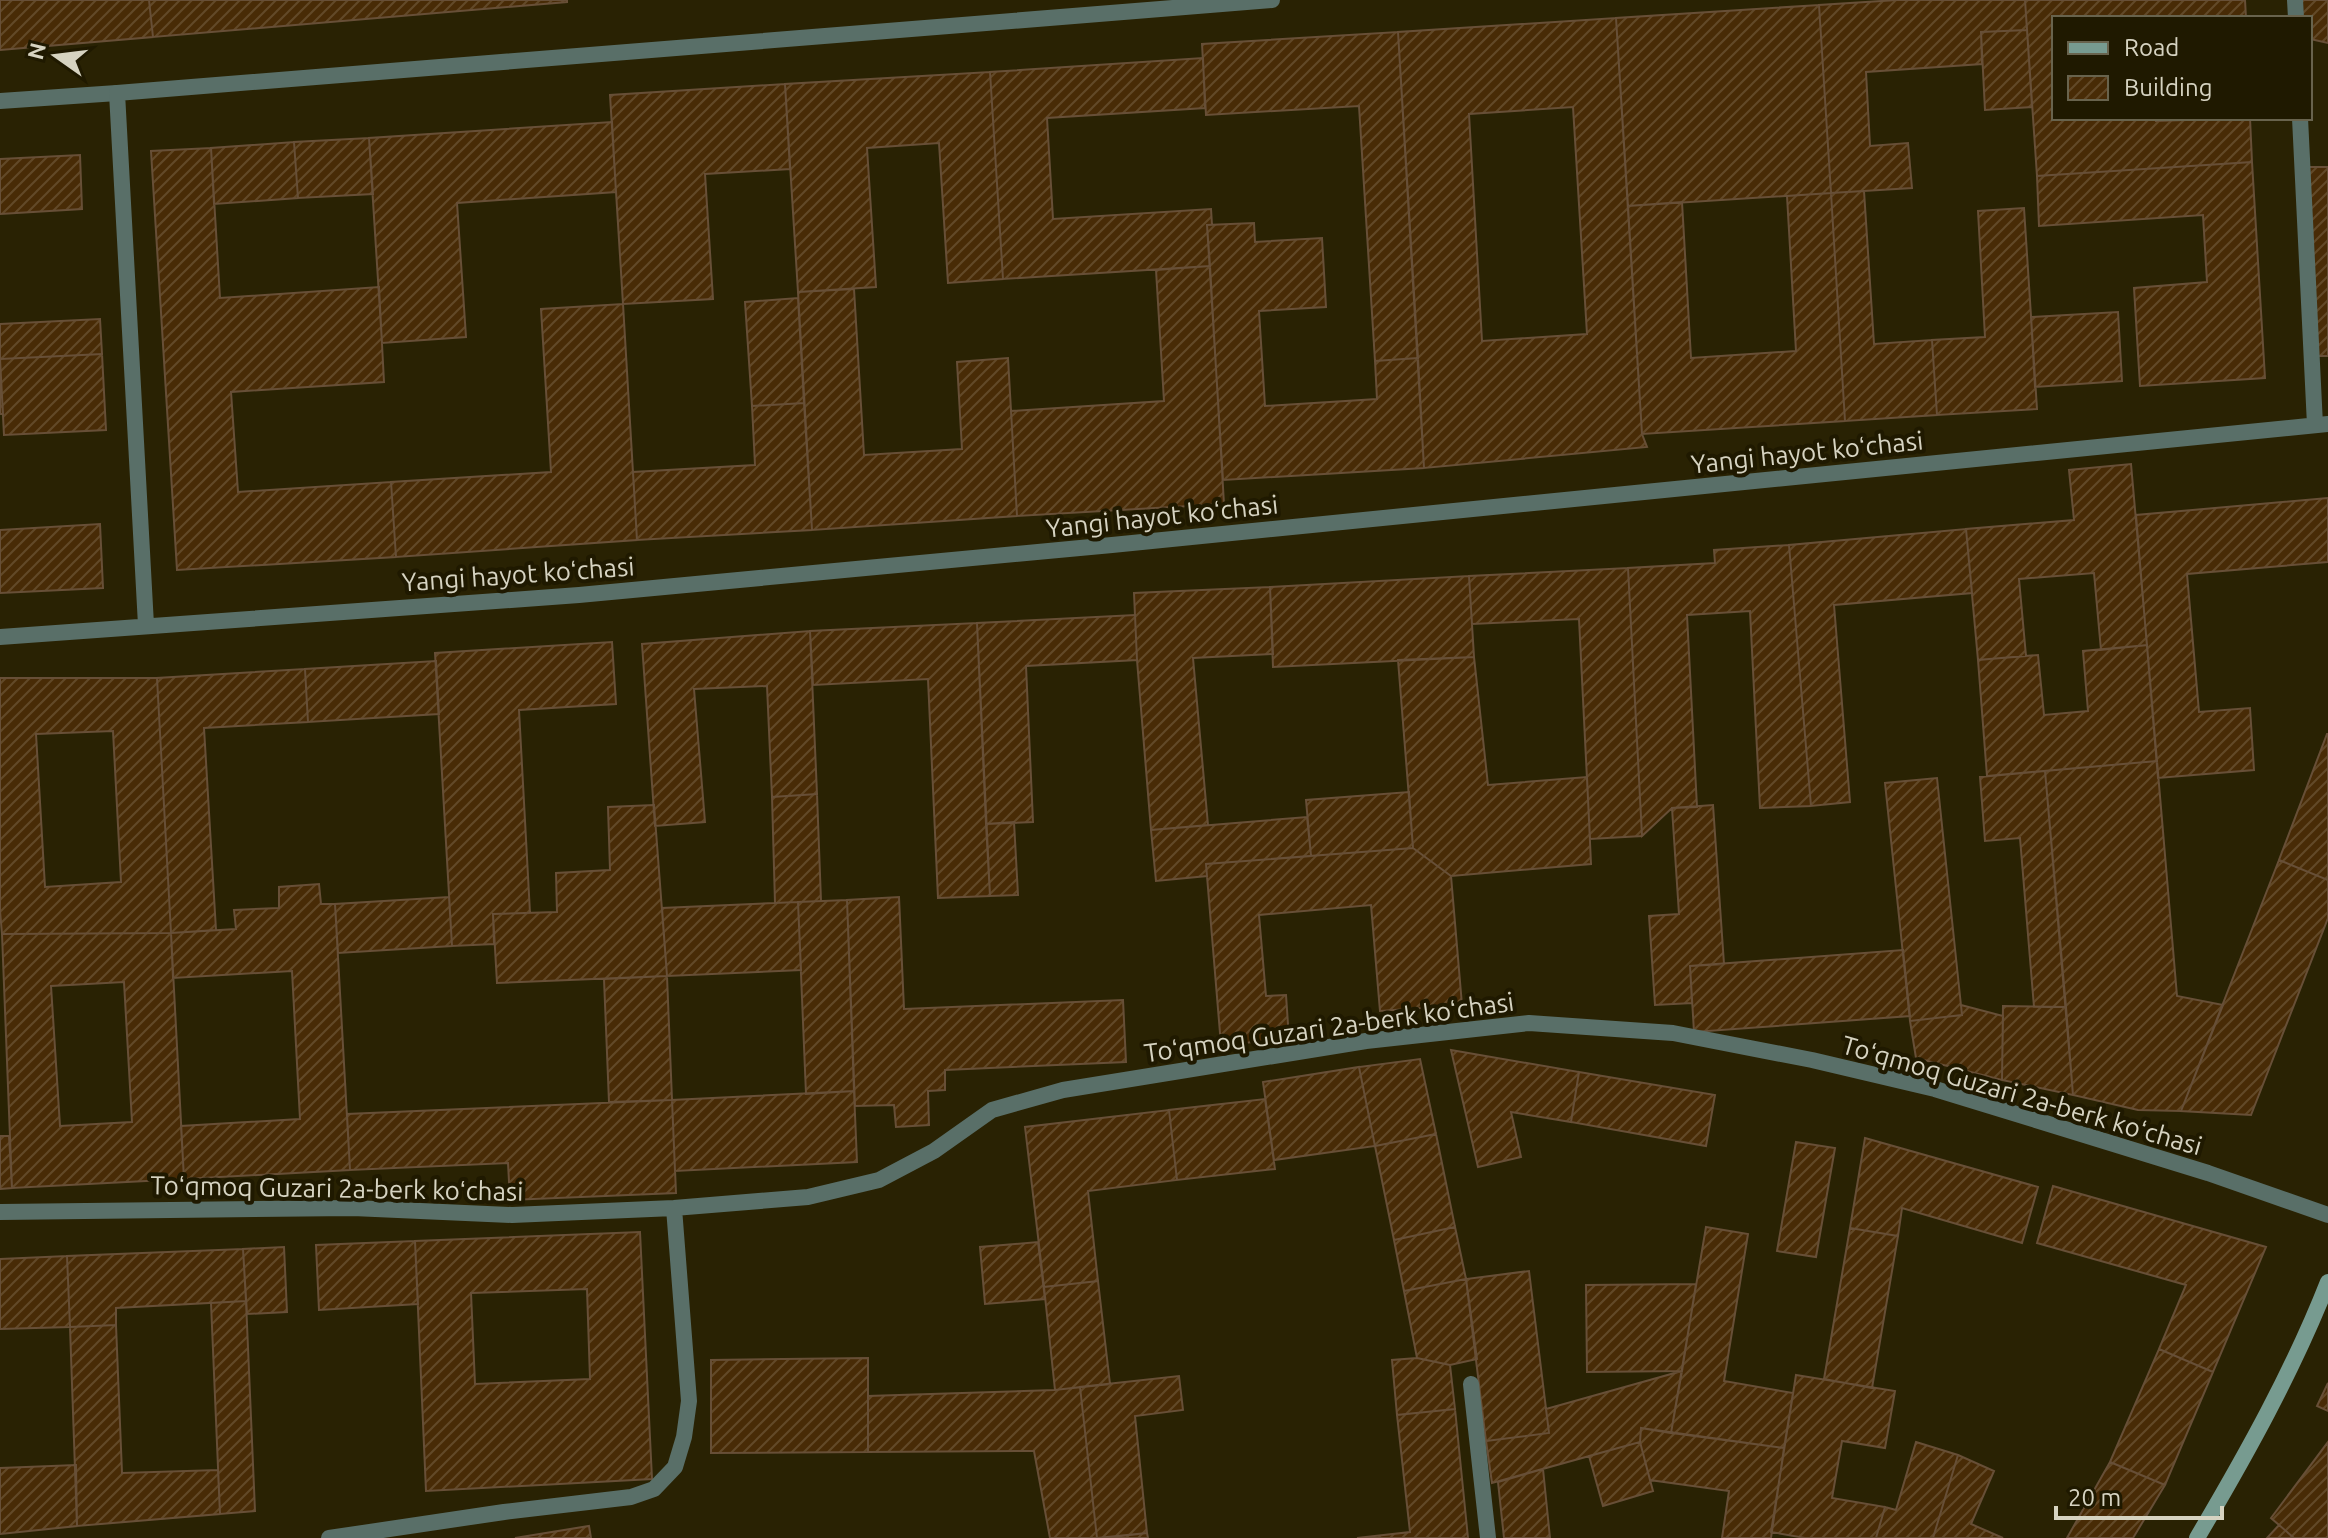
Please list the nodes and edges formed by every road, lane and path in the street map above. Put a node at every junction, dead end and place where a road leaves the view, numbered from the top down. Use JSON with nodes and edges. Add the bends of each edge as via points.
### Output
{"nodes":[{"id":1,"x":1272,"y":0,"type":"edge"},
{"id":2,"x":117,"y":93,"type":"junction"},
{"id":3,"x":0,"y":101,"type":"edge"},
{"id":4,"x":2300,"y":120,"type":"edge"},
{"id":5,"x":2322,"y":424,"type":"edge"},
{"id":6,"x":146,"y":625,"type":"junction"},
{"id":7,"x":0,"y":637,"type":"edge"},
{"id":8,"x":674,"y":1208,"type":"junction"},
{"id":9,"x":0,"y":1212,"type":"edge"},
{"id":10,"x":2328,"y":1215,"type":"edge"},
{"id":11,"x":2328,"y":1282,"type":"edge"},
{"id":12,"x":1471,"y":1384,"type":"dead end"},
{"id":13,"x":329,"y":1538,"type":"edge"},
{"id":14,"x":1488,"y":1538,"type":"edge"},
{"id":15,"x":2197,"y":1538,"type":"edge"}],
"edges":[{"from":1,"to":2,"type":"street"},
{"from":2,"to":3,"type":"street"},
{"from":2,"to":6,"type":"street"},
{"from":4,"to":5,"type":"street"},
{"from":5,"to":6,"type":"street","name":"Yangi hayot koʻchasi","via":[[594,594]]},
{"from":6,"to":7,"type":"street","name":"Yangi hayot koʻchasi"},
{"from":8,"to":9,"type":"street","name":"Toʻqmoq Guzari 2a-berk koʻchasi","via":[[512,1215],[353,1208]]},
{"from":8,"to":10,"type":"street","name":"Toʻqmoq Guzari 2a-berk koʻchasi","via":[[808,1197],[879,1180],[934,1151],[992,1110],[1063,1090],[1366,1041],[1529,1023],[1673,1033],[1935,1089]]},
{"from":8,"to":13,"type":"street","via":[[689,1401],[675,1467],[654,1489],[631,1497]]},
{"from":11,"to":15,"type":"street","via":[[2300,1348]]},
{"from":12,"to":14,"type":"street"}]}
